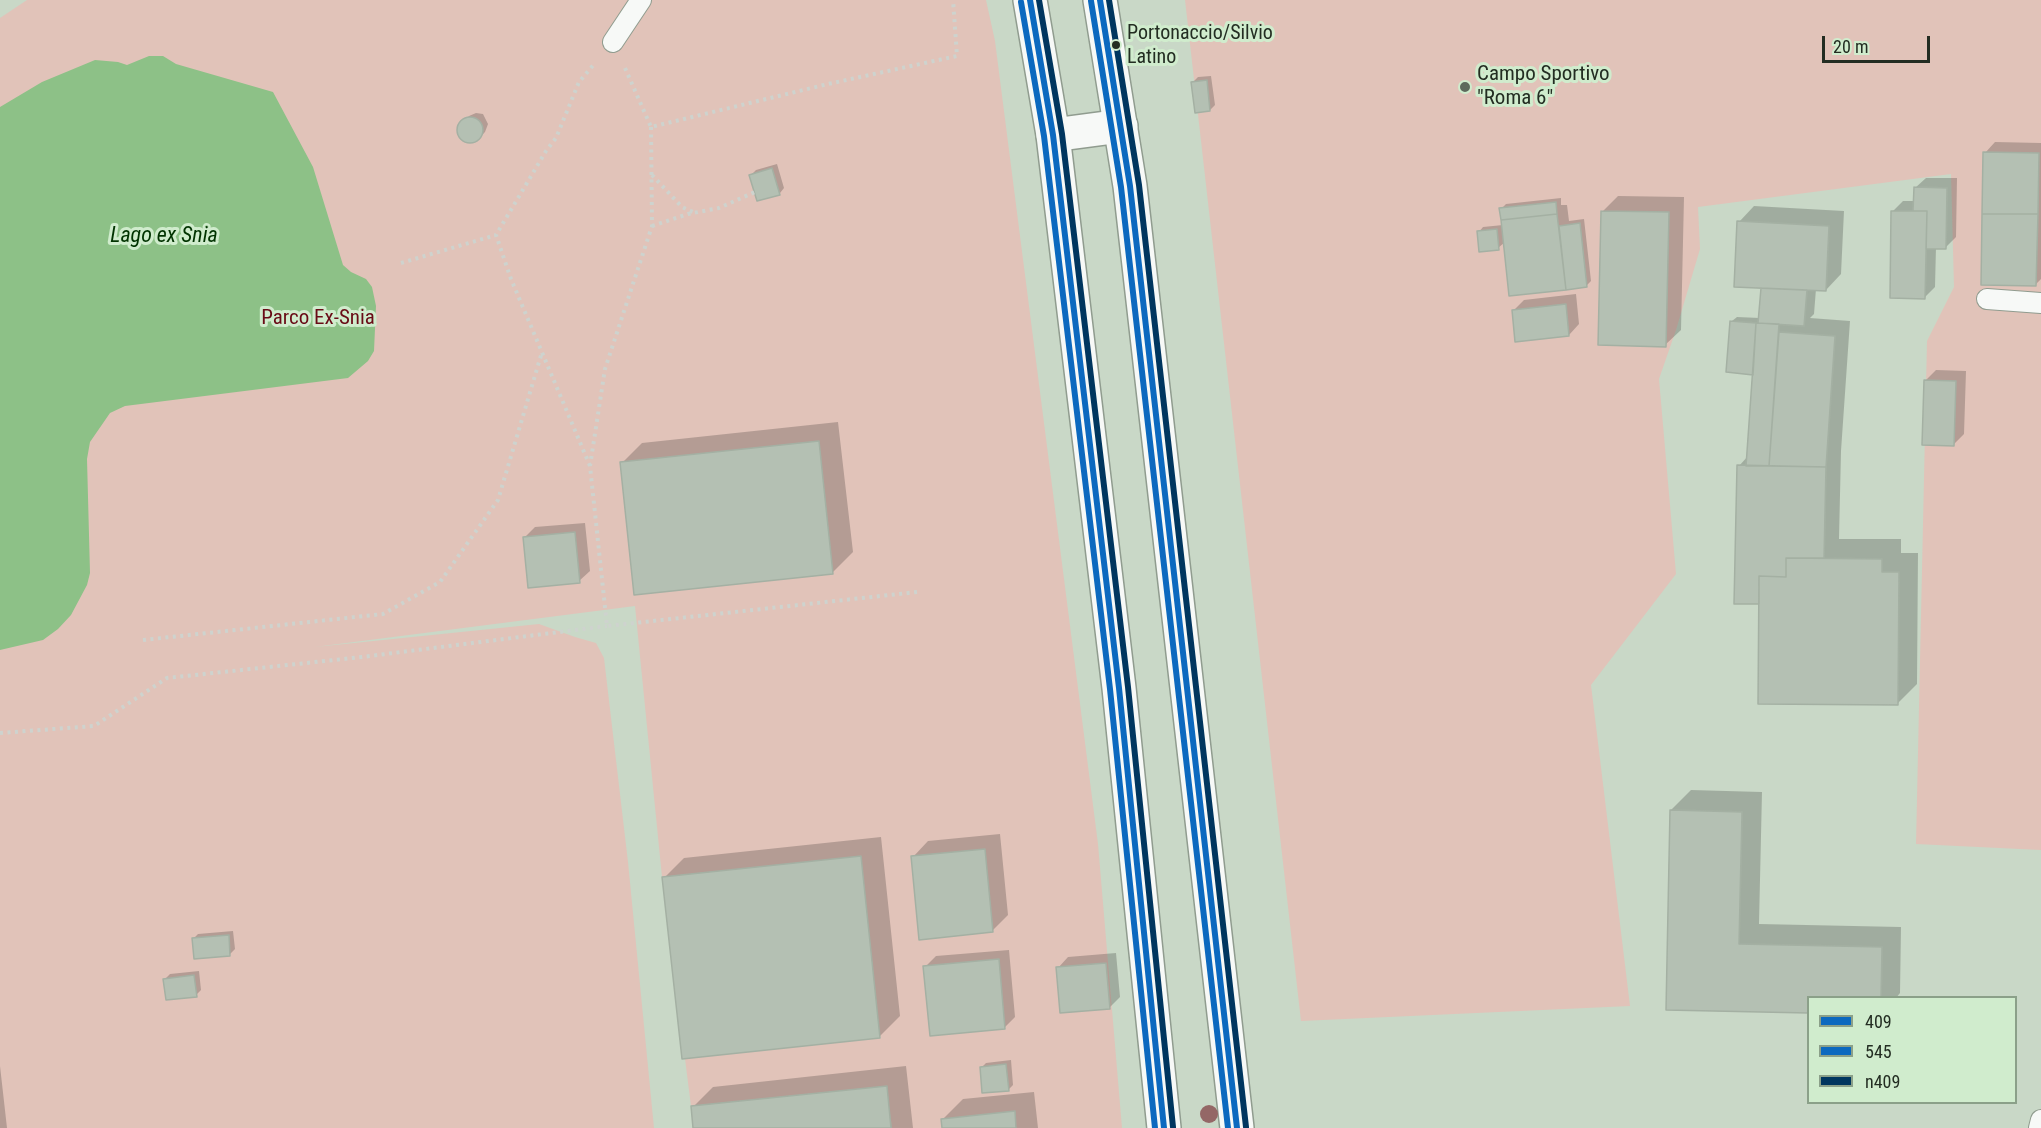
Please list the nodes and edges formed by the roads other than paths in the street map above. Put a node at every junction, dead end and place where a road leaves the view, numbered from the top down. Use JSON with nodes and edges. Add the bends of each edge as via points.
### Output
{"nodes":[{"id":1,"x":641,"y":0,"type":"edge"},
{"id":2,"x":1030,"y":0,"type":"edge"},
{"id":3,"x":1100,"y":0,"type":"edge"},
{"id":4,"x":613,"y":42,"type":"road end"},
{"id":5,"x":1121,"y":126,"type":"junction"},
{"id":6,"x":1053,"y":135,"type":"junction"},
{"id":7,"x":1987,"y":299,"type":"dead end"},
{"id":8,"x":2041,"y":303,"type":"edge"},
{"id":9,"x":2041,"y":1120,"type":"edge"},
{"id":10,"x":1164,"y":1128,"type":"edge"},
{"id":11,"x":1237,"y":1128,"type":"edge"},
{"id":12,"x":2039,"y":1128,"type":"edge"}],
"edges":[{"from":1,"to":4,"type":"lane"},
{"from":2,"to":6,"type":"main road"},
{"from":3,"to":5,"type":"main road"},
{"from":5,"to":6,"type":"main road"},
{"from":5,"to":11,"type":"main road"},
{"from":6,"to":10,"type":"main road","via":[[1120,700]]},
{"from":7,"to":8,"type":"lane"},
{"from":9,"to":12,"type":"lane"}]}
